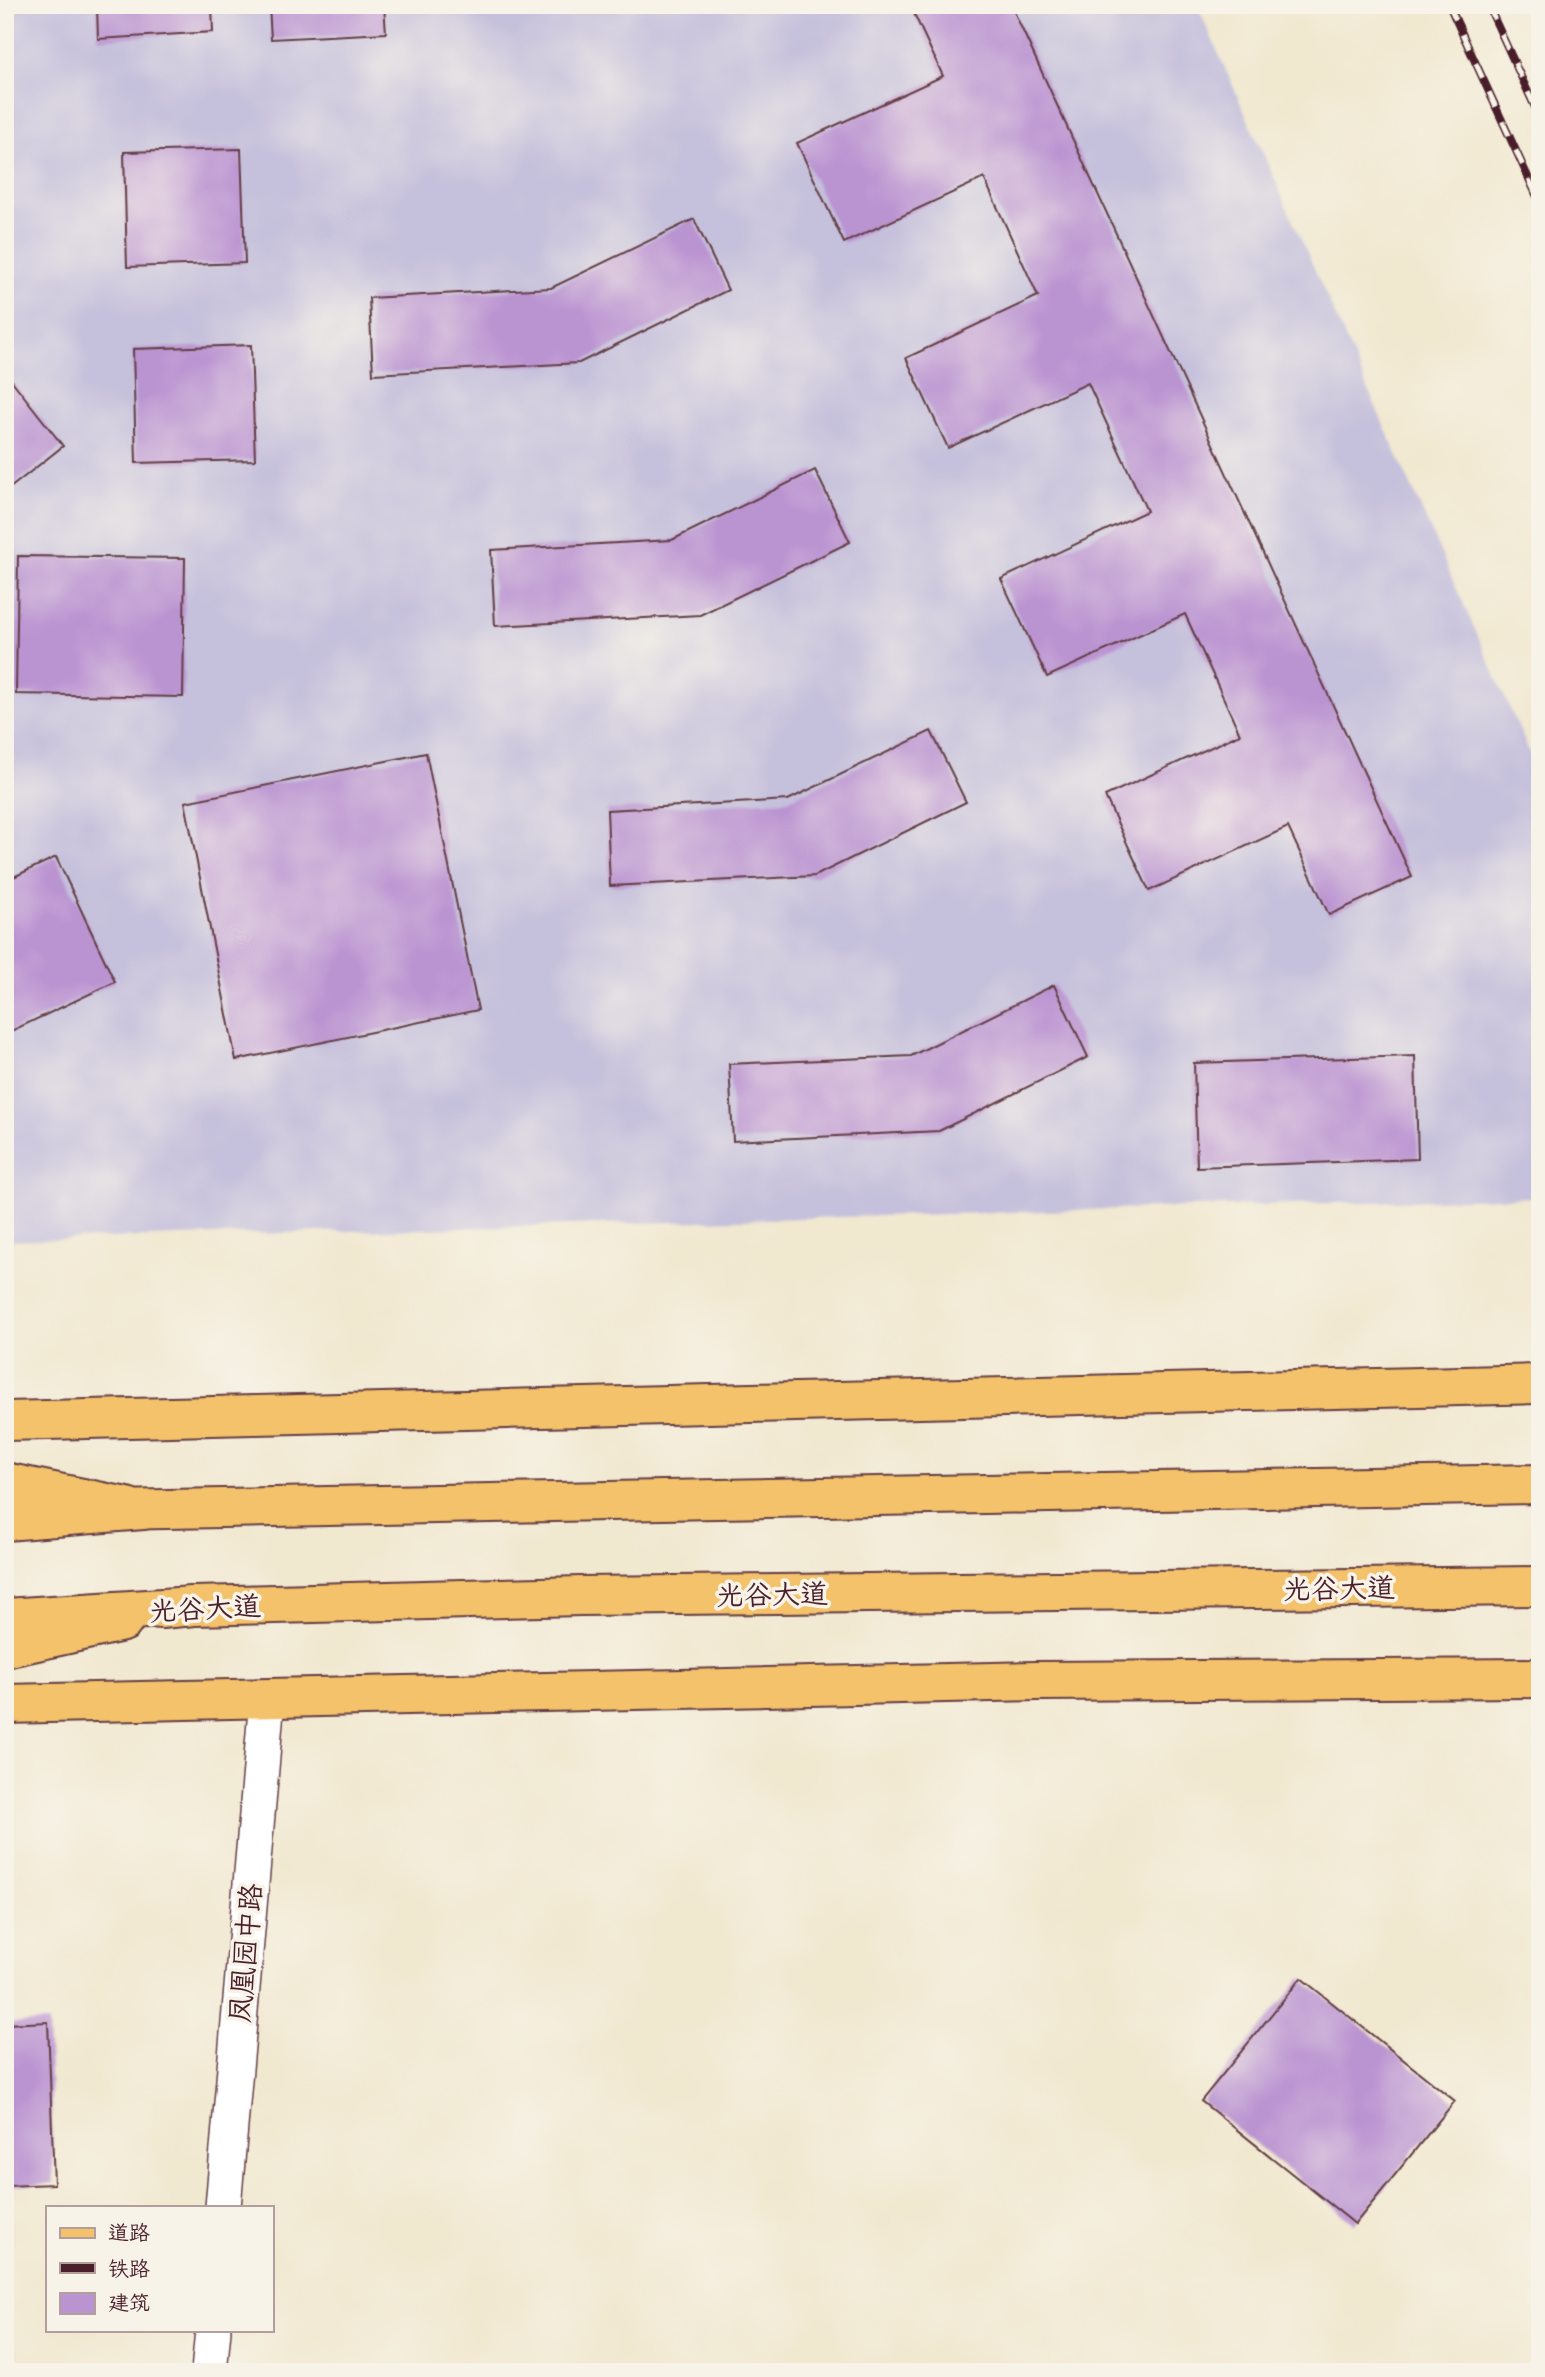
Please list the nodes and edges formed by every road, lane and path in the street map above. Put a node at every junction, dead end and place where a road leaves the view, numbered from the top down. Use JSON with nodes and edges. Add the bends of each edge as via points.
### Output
{"nodes":[{"id":1,"x":1540,"y":1384,"type":"edge"},
{"id":2,"x":5,"y":1421,"type":"edge"},
{"id":3,"x":5,"y":1482,"type":"edge"},
{"id":4,"x":1540,"y":1484,"type":"edge"},
{"id":5,"x":5,"y":1507,"type":"edge"},
{"id":6,"x":143,"y":1510,"type":"junction"},
{"id":7,"x":5,"y":1521,"type":"edge"},
{"id":8,"x":1540,"y":1586,"type":"edge"},
{"id":9,"x":194,"y":1606,"type":"junction"},
{"id":10,"x":5,"y":1620,"type":"edge"},
{"id":11,"x":5,"y":1648,"type":"edge"},
{"id":12,"x":1540,"y":1678,"type":"edge"},
{"id":13,"x":267,"y":1699,"type":"junction"},
{"id":14,"x":5,"y":1704,"type":"edge"},
{"id":15,"x":223,"y":2206,"type":"edge"},
{"id":16,"x":213,"y":2332,"type":"edge"},
{"id":17,"x":209,"y":2372,"type":"edge"}],
"edges":[{"from":1,"to":2,"type":"main road"},
{"from":3,"to":6,"type":"main road"},
{"from":4,"to":6,"type":"main road"},
{"from":5,"to":6,"type":"main road"},
{"from":6,"to":7,"type":"main road"},
{"from":8,"to":9,"type":"main road","name":"光谷大道","via":[[581,1596]]},
{"from":9,"to":10,"type":"main road"},
{"from":9,"to":11,"type":"main road"},
{"from":12,"to":13,"type":"main road","via":[[1036,1681]]},
{"from":13,"to":14,"type":"main road"},
{"from":13,"to":15,"type":"street","name":"凤凰园中路"},
{"from":16,"to":17,"type":"street"}]}
